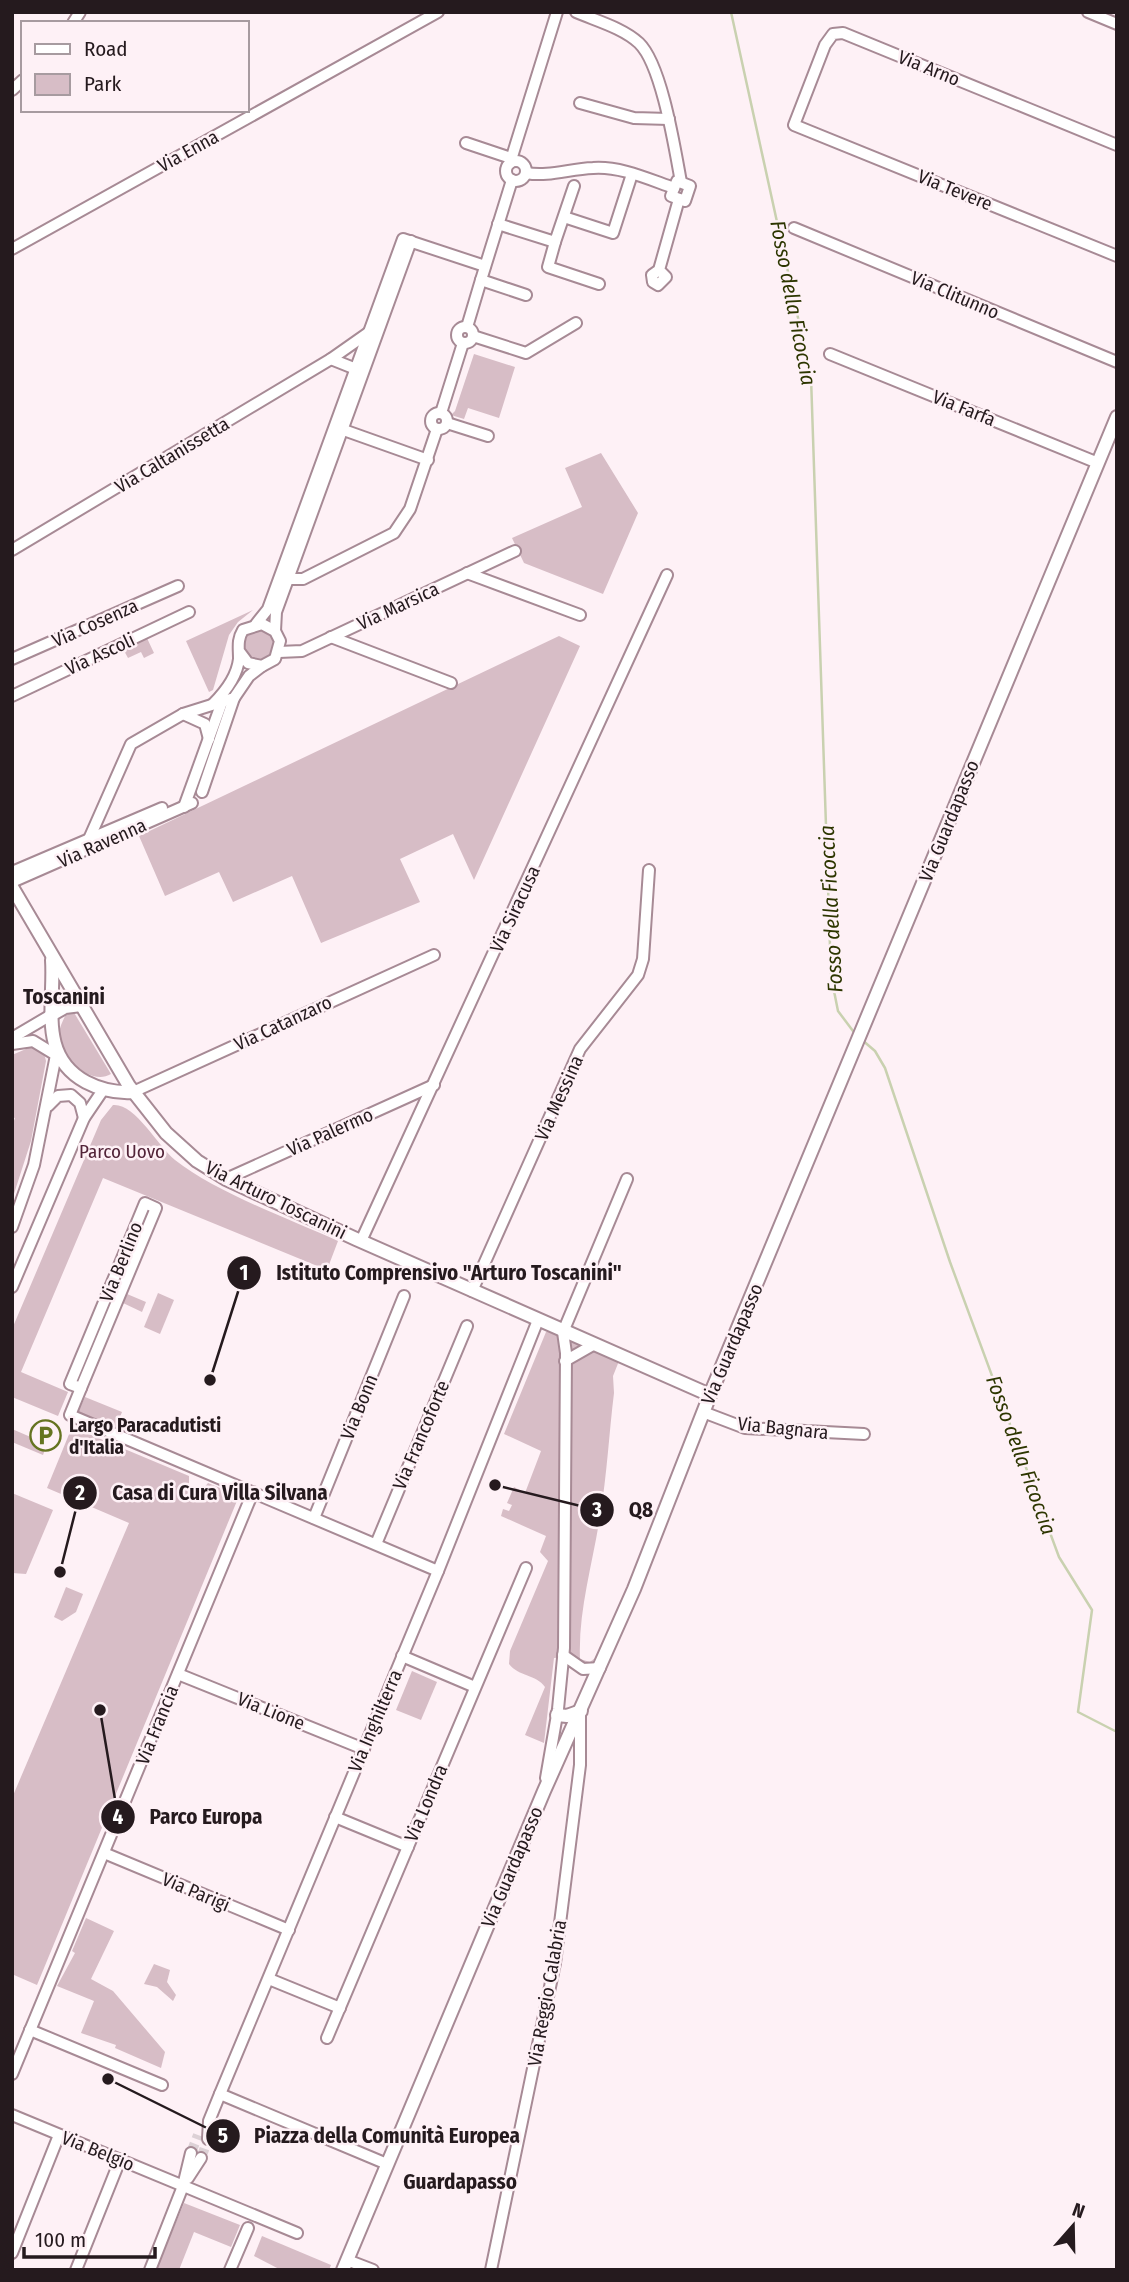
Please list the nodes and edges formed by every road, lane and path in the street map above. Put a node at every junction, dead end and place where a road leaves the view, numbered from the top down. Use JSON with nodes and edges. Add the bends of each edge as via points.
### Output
{"nodes":[{"id":1,"x":438,"y":12,"type":"edge"},
{"id":2,"x":557,"y":12,"type":"edge"},
{"id":3,"x":576,"y":12,"type":"edge"},
{"id":4,"x":1088,"y":12,"type":"edge"},
{"id":5,"x":1117,"y":24,"type":"edge"},
{"id":6,"x":580,"y":103,"type":"dead end"},
{"id":7,"x":669,"y":120,"type":"junction"},
{"id":8,"x":794,"y":125,"type":"joint"},
{"id":9,"x":466,"y":143,"type":"dead end"},
{"id":10,"x":1117,"y":145,"type":"edge"},
{"id":11,"x":511,"y":160,"type":"junction"},
{"id":12,"x":526,"y":173,"type":"junction"},
{"id":13,"x":632,"y":174,"type":"junction"},
{"id":14,"x":512,"y":180,"type":"junction"},
{"id":15,"x":574,"y":186,"type":"dead end"},
{"id":16,"x":678,"y":190,"type":"junction"},
{"id":17,"x":564,"y":217,"type":"junction"},
{"id":18,"x":498,"y":224,"type":"junction"},
{"id":19,"x":794,"y":228,"type":"dead end"},
{"id":20,"x":407,"y":240,"type":"junction"},
{"id":21,"x":555,"y":242,"type":"junction"},
{"id":22,"x":12,"y":249,"type":"edge"},
{"id":23,"x":1117,"y":256,"type":"edge"},
{"id":24,"x":485,"y":266,"type":"junction"},
{"id":25,"x":659,"y":270,"type":"dead end"},
{"id":26,"x":481,"y":280,"type":"junction"},
{"id":27,"x":599,"y":284,"type":"dead end"},
{"id":28,"x":526,"y":295,"type":"dead end"},
{"id":29,"x":576,"y":323,"type":"dead end"},
{"id":30,"x":470,"y":332,"type":"junction"},
{"id":31,"x":369,"y":333,"type":"junction"},
{"id":32,"x":830,"y":354,"type":"dead end"},
{"id":33,"x":331,"y":359,"type":"junction"},
{"id":34,"x":1117,"y":362,"type":"edge"},
{"id":35,"x":356,"y":369,"type":"junction"},
{"id":36,"x":1117,"y":417,"type":"edge"},
{"id":37,"x":444,"y":418,"type":"junction"},
{"id":38,"x":340,"y":429,"type":"junction"},
{"id":39,"x":488,"y":436,"type":"dead end"},
{"id":40,"x":428,"y":460,"type":"junction"},
{"id":41,"x":1098,"y":463,"type":"junction"},
{"id":42,"x":12,"y":551,"type":"edge"},
{"id":43,"x":515,"y":551,"type":"dead end"},
{"id":44,"x":467,"y":573,"type":"junction"},
{"id":45,"x":667,"y":575,"type":"dead end"},
{"id":46,"x":283,"y":579,"type":"junction"},
{"id":47,"x":178,"y":586,"type":"dead end"},
{"id":48,"x":189,"y":612,"type":"dead end"},
{"id":49,"x":580,"y":615,"type":"dead end"},
{"id":50,"x":256,"y":624,"type":"junction"},
{"id":51,"x":275,"y":631,"type":"junction"},
{"id":52,"x":331,"y":637,"type":"junction"},
{"id":53,"x":239,"y":651,"type":"junction"},
{"id":54,"x":279,"y":652,"type":"junction"},
{"id":55,"x":12,"y":659,"type":"edge"},
{"id":56,"x":262,"y":666,"type":"junction"},
{"id":57,"x":451,"y":683,"type":"dead end"},
{"id":58,"x":12,"y":696,"type":"edge"},
{"id":59,"x":234,"y":698,"type":"junction"},
{"id":60,"x":217,"y":703,"type":"junction"},
{"id":61,"x":183,"y":715,"type":"junction"},
{"id":62,"x":209,"y":739,"type":"junction"},
{"id":63,"x":203,"y":772,"type":"junction"},
{"id":64,"x":202,"y":792,"type":"dead end"},
{"id":65,"x":162,"y":808,"type":"dead end"},
{"id":66,"x":89,"y":839,"type":"junction"},
{"id":67,"x":649,"y":870,"type":"dead end"},
{"id":68,"x":12,"y":872,"type":"edge"},
{"id":69,"x":12,"y":882,"type":"edge"},
{"id":70,"x":12,"y":887,"type":"edge"},
{"id":71,"x":52,"y":955,"type":"junction"},
{"id":72,"x":434,"y":955,"type":"dead end"},
{"id":73,"x":81,"y":1005,"type":"junction"},
{"id":74,"x":51,"y":1015,"type":"junction"},
{"id":75,"x":12,"y":1038,"type":"edge"},
{"id":76,"x":12,"y":1044,"type":"edge"},
{"id":77,"x":56,"y":1055,"type":"junction"},
{"id":78,"x":121,"y":1073,"type":"junction"},
{"id":79,"x":434,"y":1085,"type":"junction"},
{"id":80,"x":103,"y":1090,"type":"junction"},
{"id":81,"x":133,"y":1092,"type":"junction"},
{"id":82,"x":48,"y":1106,"type":"junction"},
{"id":83,"x":84,"y":1118,"type":"junction"},
{"id":84,"x":226,"y":1179,"type":"junction"},
{"id":85,"x":626,"y":1180,"type":"dead end"},
{"id":86,"x":12,"y":1227,"type":"edge"},
{"id":87,"x":361,"y":1241,"type":"junction"},
{"id":88,"x":12,"y":1287,"type":"edge"},
{"id":89,"x":472,"y":1291,"type":"junction"},
{"id":90,"x":404,"y":1296,"type":"dead end"},
{"id":91,"x":538,"y":1320,"type":"junction"},
{"id":92,"x":467,"y":1326,"type":"dead end"},
{"id":93,"x":564,"y":1332,"type":"junction"},
{"id":94,"x":593,"y":1345,"type":"junction"},
{"id":95,"x":565,"y":1361,"type":"junction"},
{"id":96,"x":81,"y":1388,"type":"junction"},
{"id":97,"x":710,"y":1395,"type":"junction"},
{"id":98,"x":703,"y":1412,"type":"junction"},
{"id":99,"x":864,"y":1434,"type":"dead end"},
{"id":100,"x":253,"y":1493,"type":"junction"},
{"id":101,"x":314,"y":1518,"type":"junction"},
{"id":102,"x":376,"y":1544,"type":"junction"},
{"id":103,"x":526,"y":1568,"type":"dead end"},
{"id":104,"x":438,"y":1571,"type":"junction"},
{"id":105,"x":563,"y":1655,"type":"junction"},
{"id":106,"x":402,"y":1656,"type":"junction"},
{"id":107,"x":600,"y":1668,"type":"junction"},
{"id":108,"x":178,"y":1674,"type":"junction"},
{"id":109,"x":475,"y":1687,"type":"junction"},
{"id":110,"x":580,"y":1712,"type":"junction"},
{"id":111,"x":557,"y":1715,"type":"junction"},
{"id":112,"x":364,"y":1749,"type":"junction"},
{"id":113,"x":544,"y":1791,"type":"junction"},
{"id":114,"x":335,"y":1817,"type":"junction"},
{"id":115,"x":408,"y":1847,"type":"junction"},
{"id":116,"x":104,"y":1853,"type":"junction"},
{"id":117,"x":289,"y":1930,"type":"junction"},
{"id":118,"x":268,"y":1979,"type":"junction"},
{"id":119,"x":340,"y":2008,"type":"junction"},
{"id":120,"x":30,"y":2030,"type":"junction"},
{"id":121,"x":327,"y":2038,"type":"dead end"},
{"id":122,"x":12,"y":2074,"type":"edge"},
{"id":123,"x":162,"y":2085,"type":"dead end"},
{"id":124,"x":220,"y":2094,"type":"junction"},
{"id":125,"x":12,"y":2115,"type":"edge"},
{"id":126,"x":59,"y":2135,"type":"junction"},
{"id":127,"x":203,"y":2137,"type":"tunnel mouth"},
{"id":128,"x":196,"y":2155,"type":"tunnel mouth"},
{"id":129,"x":120,"y":2160,"type":"junction"},
{"id":130,"x":387,"y":2164,"type":"junction"},
{"id":131,"x":183,"y":2186,"type":"junction"},
{"id":132,"x":247,"y":2228,"type":"dead end"},
{"id":133,"x":297,"y":2233,"type":"dead end"},
{"id":134,"x":12,"y":2253,"type":"edge"},
{"id":135,"x":345,"y":2265,"type":"edge"},
{"id":136,"x":76,"y":2270,"type":"edge"},
{"id":137,"x":150,"y":2270,"type":"edge"},
{"id":138,"x":230,"y":2270,"type":"edge"},
{"id":139,"x":373,"y":2270,"type":"edge"},
{"id":140,"x":491,"y":2270,"type":"edge"}],
"edges":[{"from":1,"to":22,"type":"street","name":"Via Enna"},
{"from":2,"to":11,"type":"street"},
{"from":3,"to":7,"type":"street","via":[[628,35],[642,47]]},
{"from":4,"to":5,"type":"street"},
{"from":6,"to":7,"type":"street","via":[[634,118]]},
{"from":7,"to":16,"type":"street"},
{"from":8,"to":10,"type":"street","name":"Via Arno","via":[[825,45],[833,34],[843,33]]},
{"from":8,"to":23,"type":"street","name":"Via Tevere"},
{"from":9,"to":11,"type":"street"},
{"from":11,"to":12,"type":"street","via":[[523,163]]},
{"from":11,"to":14,"type":"street","via":[[506,172]]},
{"from":12,"to":13,"type":"street","via":[[596,168]]},
{"from":12,"to":14,"type":"street"},
{"from":13,"to":16,"type":"street"},
{"from":13,"to":17,"type":"street","via":[[613,233]]},
{"from":14,"to":18,"type":"street"},
{"from":15,"to":17,"type":"street"},
{"from":16,"to":25,"type":"street"},
{"from":17,"to":21,"type":"street"},
{"from":18,"to":21,"type":"street"},
{"from":18,"to":24,"type":"street"},
{"from":19,"to":34,"type":"street","name":"Via Clitunno"},
{"from":20,"to":24,"type":"street"},
{"from":20,"to":31,"type":"street"},
{"from":20,"to":38,"type":"street"},
{"from":21,"to":27,"type":"street","via":[[548,267]]},
{"from":24,"to":26,"type":"street"},
{"from":26,"to":28,"type":"street"},
{"from":26,"to":30,"type":"street"},
{"from":29,"to":30,"type":"street","via":[[526,353]]},
{"from":30,"to":37,"type":"street","via":[[471,341],[463,343]]},
{"from":31,"to":33,"type":"street","name":"Via Caltanissetta"},
{"from":31,"to":35,"type":"street"},
{"from":32,"to":41,"type":"street","name":"Via Farfa"},
{"from":33,"to":35,"type":"street"},
{"from":33,"to":42,"type":"street","name":"Via Caltanissetta"},
{"from":35,"to":38,"type":"street"},
{"from":36,"to":41,"type":"street","name":"Via Guardapasso"},
{"from":37,"to":39,"type":"street"},
{"from":37,"to":40,"type":"street","via":[[431,419],[437,429]]},
{"from":38,"to":40,"type":"street"},
{"from":38,"to":46,"type":"street"},
{"from":40,"to":46,"type":"street","via":[[410,509],[394,533],[303,579]]},
{"from":41,"to":97,"type":"street","name":"Via Guardapasso"},
{"from":43,"to":44,"type":"street","name":"Via Marsica"},
{"from":44,"to":49,"type":"street"},
{"from":44,"to":52,"type":"street","name":"Via Marsica"},
{"from":45,"to":79,"type":"street","name":"Via Siracusa"},
{"from":46,"to":50,"type":"street"},
{"from":46,"to":51,"type":"street"},
{"from":47,"to":55,"type":"street","name":"Via Cosenza"},
{"from":48,"to":58,"type":"street","name":"Via Ascoli"},
{"from":50,"to":51,"type":"street"},
{"from":50,"to":53,"type":"street","via":[[239,636]]},
{"from":51,"to":54,"type":"street"},
{"from":52,"to":54,"type":"street","name":"Via Marsica","via":[[298,652]]},
{"from":52,"to":57,"type":"street"},
{"from":53,"to":56,"type":"street","via":[[248,663]]},
{"from":53,"to":60,"type":"street","via":[[236,670]]},
{"from":54,"to":56,"type":"street"},
{"from":56,"to":59,"type":"street"},
{"from":59,"to":60,"type":"street"},
{"from":59,"to":63,"type":"street"},
{"from":60,"to":61,"type":"street"},
{"from":60,"to":62,"type":"street"},
{"from":61,"to":62,"type":"street","via":[[205,724]]},
{"from":61,"to":66,"type":"street","via":[[131,744]]},
{"from":62,"to":63,"type":"street"},
{"from":63,"to":64,"type":"street"},
{"from":63,"to":69,"type":"street","name":"Via Ravenna","via":[[188,805]]},
{"from":65,"to":66,"type":"street"},
{"from":66,"to":68,"type":"street"},
{"from":67,"to":89,"type":"street","name":"Via Messina","via":[[638,975],[580,1049]]},
{"from":70,"to":71,"type":"street","name":"Via Arturo Toscanini"},
{"from":71,"to":73,"type":"street","name":"Via Arturo Toscanini"},
{"from":71,"to":74,"type":"street"},
{"from":72,"to":81,"type":"street","name":"Via Catanzaro"},
{"from":73,"to":74,"type":"street"},
{"from":73,"to":78,"type":"street","name":"Via Arturo Toscanini"},
{"from":74,"to":75,"type":"street"},
{"from":74,"to":77,"type":"street"},
{"from":76,"to":77,"type":"street","via":[[33,1041]]},
{"from":77,"to":80,"type":"street","via":[[78,1077]]},
{"from":77,"to":82,"type":"street"},
{"from":78,"to":80,"type":"street"},
{"from":78,"to":81,"type":"street","name":"Via Arturo Toscanini"},
{"from":79,"to":84,"type":"street","name":"Via Palermo"},
{"from":79,"to":87,"type":"street","name":"Via Siracusa"},
{"from":80,"to":81,"type":"street"},
{"from":80,"to":83,"type":"street"},
{"from":81,"to":84,"type":"street","name":"Via Arturo Toscanini","via":[[178,1146]]},
{"from":82,"to":83,"type":"street","via":[[60,1096],[71,1095],[80,1103]]},
{"from":82,"to":86,"type":"street","via":[[29,1185]]},
{"from":83,"to":88,"type":"street"},
{"from":84,"to":87,"type":"street","name":"Via Arturo Toscanini"},
{"from":85,"to":93,"type":"street"},
{"from":87,"to":89,"type":"street","name":"Via Arturo Toscanini"},
{"from":89,"to":91,"type":"street","name":"Via Arturo Toscanini"},
{"from":90,"to":101,"type":"street","name":"Via Bonn"},
{"from":91,"to":93,"type":"street","name":"Via Arturo Toscanini"},
{"from":91,"to":104,"type":"street","name":"Via Inghilterra"},
{"from":92,"to":102,"type":"street","name":"Via Francoforte"},
{"from":93,"to":94,"type":"street","name":"Via Arturo Toscanini"},
{"from":93,"to":95,"type":"street"},
{"from":94,"to":95,"type":"street"},
{"from":94,"to":97,"type":"street","name":"Via Arturo Toscanini"},
{"from":95,"to":105,"type":"street"},
{"from":96,"to":96,"type":"street","name":"Via Berlino","via":[[156,1208],[145,1203],[70,1384]]},
{"from":96,"to":100,"type":"street","name":"Via Berlino","via":[[70,1415]]},
{"from":97,"to":98,"type":"street","name":"Via Guardapasso"},
{"from":98,"to":99,"type":"street","name":"Via Bagnara","via":[[746,1428]]},
{"from":98,"to":107,"type":"street","name":"Via Guardapasso"},
{"from":100,"to":101,"type":"street"},
{"from":100,"to":108,"type":"street","name":"Via Francia"},
{"from":101,"to":102,"type":"street"},
{"from":102,"to":104,"type":"street"},
{"from":103,"to":109,"type":"street","name":"Via Londra"},
{"from":104,"to":106,"type":"street","name":"Via Inghilterra"},
{"from":105,"to":107,"type":"street","via":[[583,1669]]},
{"from":105,"to":111,"type":"street"},
{"from":106,"to":109,"type":"street"},
{"from":106,"to":112,"type":"street","name":"Via Inghilterra"},
{"from":107,"to":110,"type":"street","name":"Via Guardapasso"},
{"from":108,"to":112,"type":"street","name":"Via Lione"},
{"from":108,"to":116,"type":"street","name":"Via Francia"},
{"from":109,"to":115,"type":"street","name":"Via Londra"},
{"from":110,"to":111,"type":"street"},
{"from":110,"to":113,"type":"street","name":"Via Guardapasso"},
{"from":110,"to":140,"type":"street","name":"Via Reggio Calabria","via":[[580,1765],[555,1963]]},
{"from":111,"to":113,"type":"street"},
{"from":112,"to":114,"type":"street","name":"Via Inghilterra"},
{"from":113,"to":130,"type":"street","name":"Via Guardapasso"},
{"from":114,"to":115,"type":"street"},
{"from":114,"to":117,"type":"street","name":"Via Inghilterra"},
{"from":115,"to":119,"type":"street","name":"Via Londra"},
{"from":116,"to":117,"type":"street","name":"Via Parigi"},
{"from":116,"to":120,"type":"street","name":"Via Francia"},
{"from":117,"to":118,"type":"street","name":"Via Inghilterra"},
{"from":118,"to":119,"type":"street"},
{"from":118,"to":124,"type":"street","name":"Via Inghilterra"},
{"from":119,"to":121,"type":"street","name":"Via Londra"},
{"from":120,"to":122,"type":"street","name":"Via Francia"},
{"from":120,"to":123,"type":"street"},
{"from":124,"to":127,"type":"street","name":"Via Inghilterra"},
{"from":124,"to":130,"type":"street"},
{"from":125,"to":126,"type":"street","name":"Via Belgio"},
{"from":126,"to":129,"type":"street","name":"Via Belgio"},
{"from":126,"to":134,"type":"street"},
{"from":128,"to":131,"type":"street"},
{"from":129,"to":131,"type":"street","name":"Via Belgio"},
{"from":129,"to":136,"type":"street"},
{"from":130,"to":135,"type":"street","name":"Via Guardapasso"},
{"from":131,"to":133,"type":"street","name":"Via Belgio"},
{"from":131,"to":137,"type":"street"},
{"from":132,"to":138,"type":"street"},
{"from":135,"to":139,"type":"street"}]}
